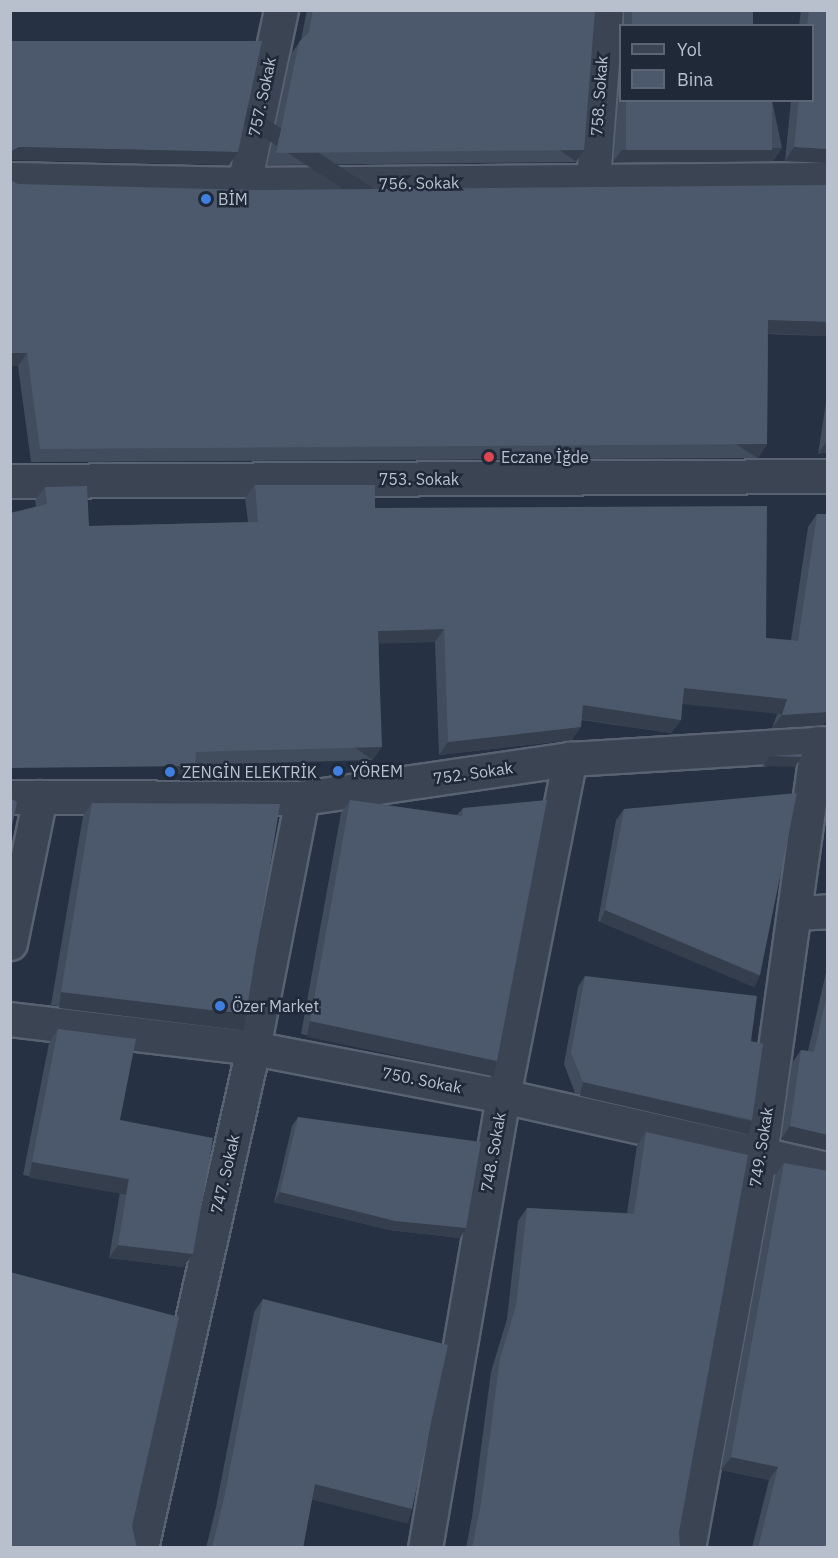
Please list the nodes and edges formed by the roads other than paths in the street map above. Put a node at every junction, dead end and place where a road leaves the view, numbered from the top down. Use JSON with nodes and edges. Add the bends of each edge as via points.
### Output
{"nodes":[{"id":1,"x":281,"y":10,"type":"edge"},
{"id":2,"x":606,"y":10,"type":"edge"},
{"id":3,"x":10,"y":179,"type":"edge"},
{"id":4,"x":828,"y":179,"type":"edge"},
{"id":5,"x":593,"y":181,"type":"junction"},
{"id":6,"x":244,"y":184,"type":"junction"},
{"id":7,"x":828,"y":476,"type":"edge"},
{"id":8,"x":10,"y":481,"type":"edge"},
{"id":9,"x":822,"y":743,"type":"edge"},
{"id":10,"x":570,"y":759,"type":"junction"},
{"id":11,"x":25,"y":797,"type":"edge"},
{"id":12,"x":303,"y":798,"type":"junction"},
{"id":13,"x":828,"y":911,"type":"edge"},
{"id":14,"x":795,"y":913,"type":"junction"},
{"id":15,"x":10,"y":943,"type":"edge"},
{"id":16,"x":10,"y":1019,"type":"edge"},
{"id":17,"x":254,"y":1048,"type":"junction"},
{"id":18,"x":503,"y":1096,"type":"junction"},
{"id":19,"x":760,"y":1156,"type":"junction"},
{"id":20,"x":828,"y":1169,"type":"edge"},
{"id":21,"x":141,"y":1548,"type":"edge"},
{"id":22,"x":425,"y":1548,"type":"edge"},
{"id":23,"x":688,"y":1548,"type":"edge"}],
"edges":[{"from":1,"to":6,"type":"street","name":"757. Sokak"},
{"from":2,"to":5,"type":"street","name":"758. Sokak"},
{"from":3,"to":6,"type":"street","name":"756. Sokak"},
{"from":4,"to":5,"type":"street","name":"756. Sokak"},
{"from":5,"to":6,"type":"street","name":"756. Sokak"},
{"from":7,"to":8,"type":"street","name":"753. Sokak"},
{"from":9,"to":10,"type":"street","name":"752. Sokak"},
{"from":9,"to":14,"type":"street","name":"749. Sokak"},
{"from":10,"to":12,"type":"street","name":"752. Sokak"},
{"from":10,"to":18,"type":"street","name":"748. Sokak"},
{"from":11,"to":12,"type":"street","name":"752. Sokak"},
{"from":11,"to":15,"type":"street"},
{"from":12,"to":17,"type":"street","name":"747. Sokak"},
{"from":13,"to":14,"type":"street"},
{"from":14,"to":19,"type":"street","name":"749. Sokak"},
{"from":16,"to":17,"type":"street","name":"750. Sokak"},
{"from":17,"to":18,"type":"street","name":"750. Sokak"},
{"from":17,"to":21,"type":"street","name":"747. Sokak"},
{"from":18,"to":19,"type":"street","name":"750. Sokak"},
{"from":18,"to":22,"type":"street","name":"748. Sokak"},
{"from":19,"to":20,"type":"street","name":"750. Sokak"},
{"from":19,"to":23,"type":"street","name":"749. Sokak"}]}
